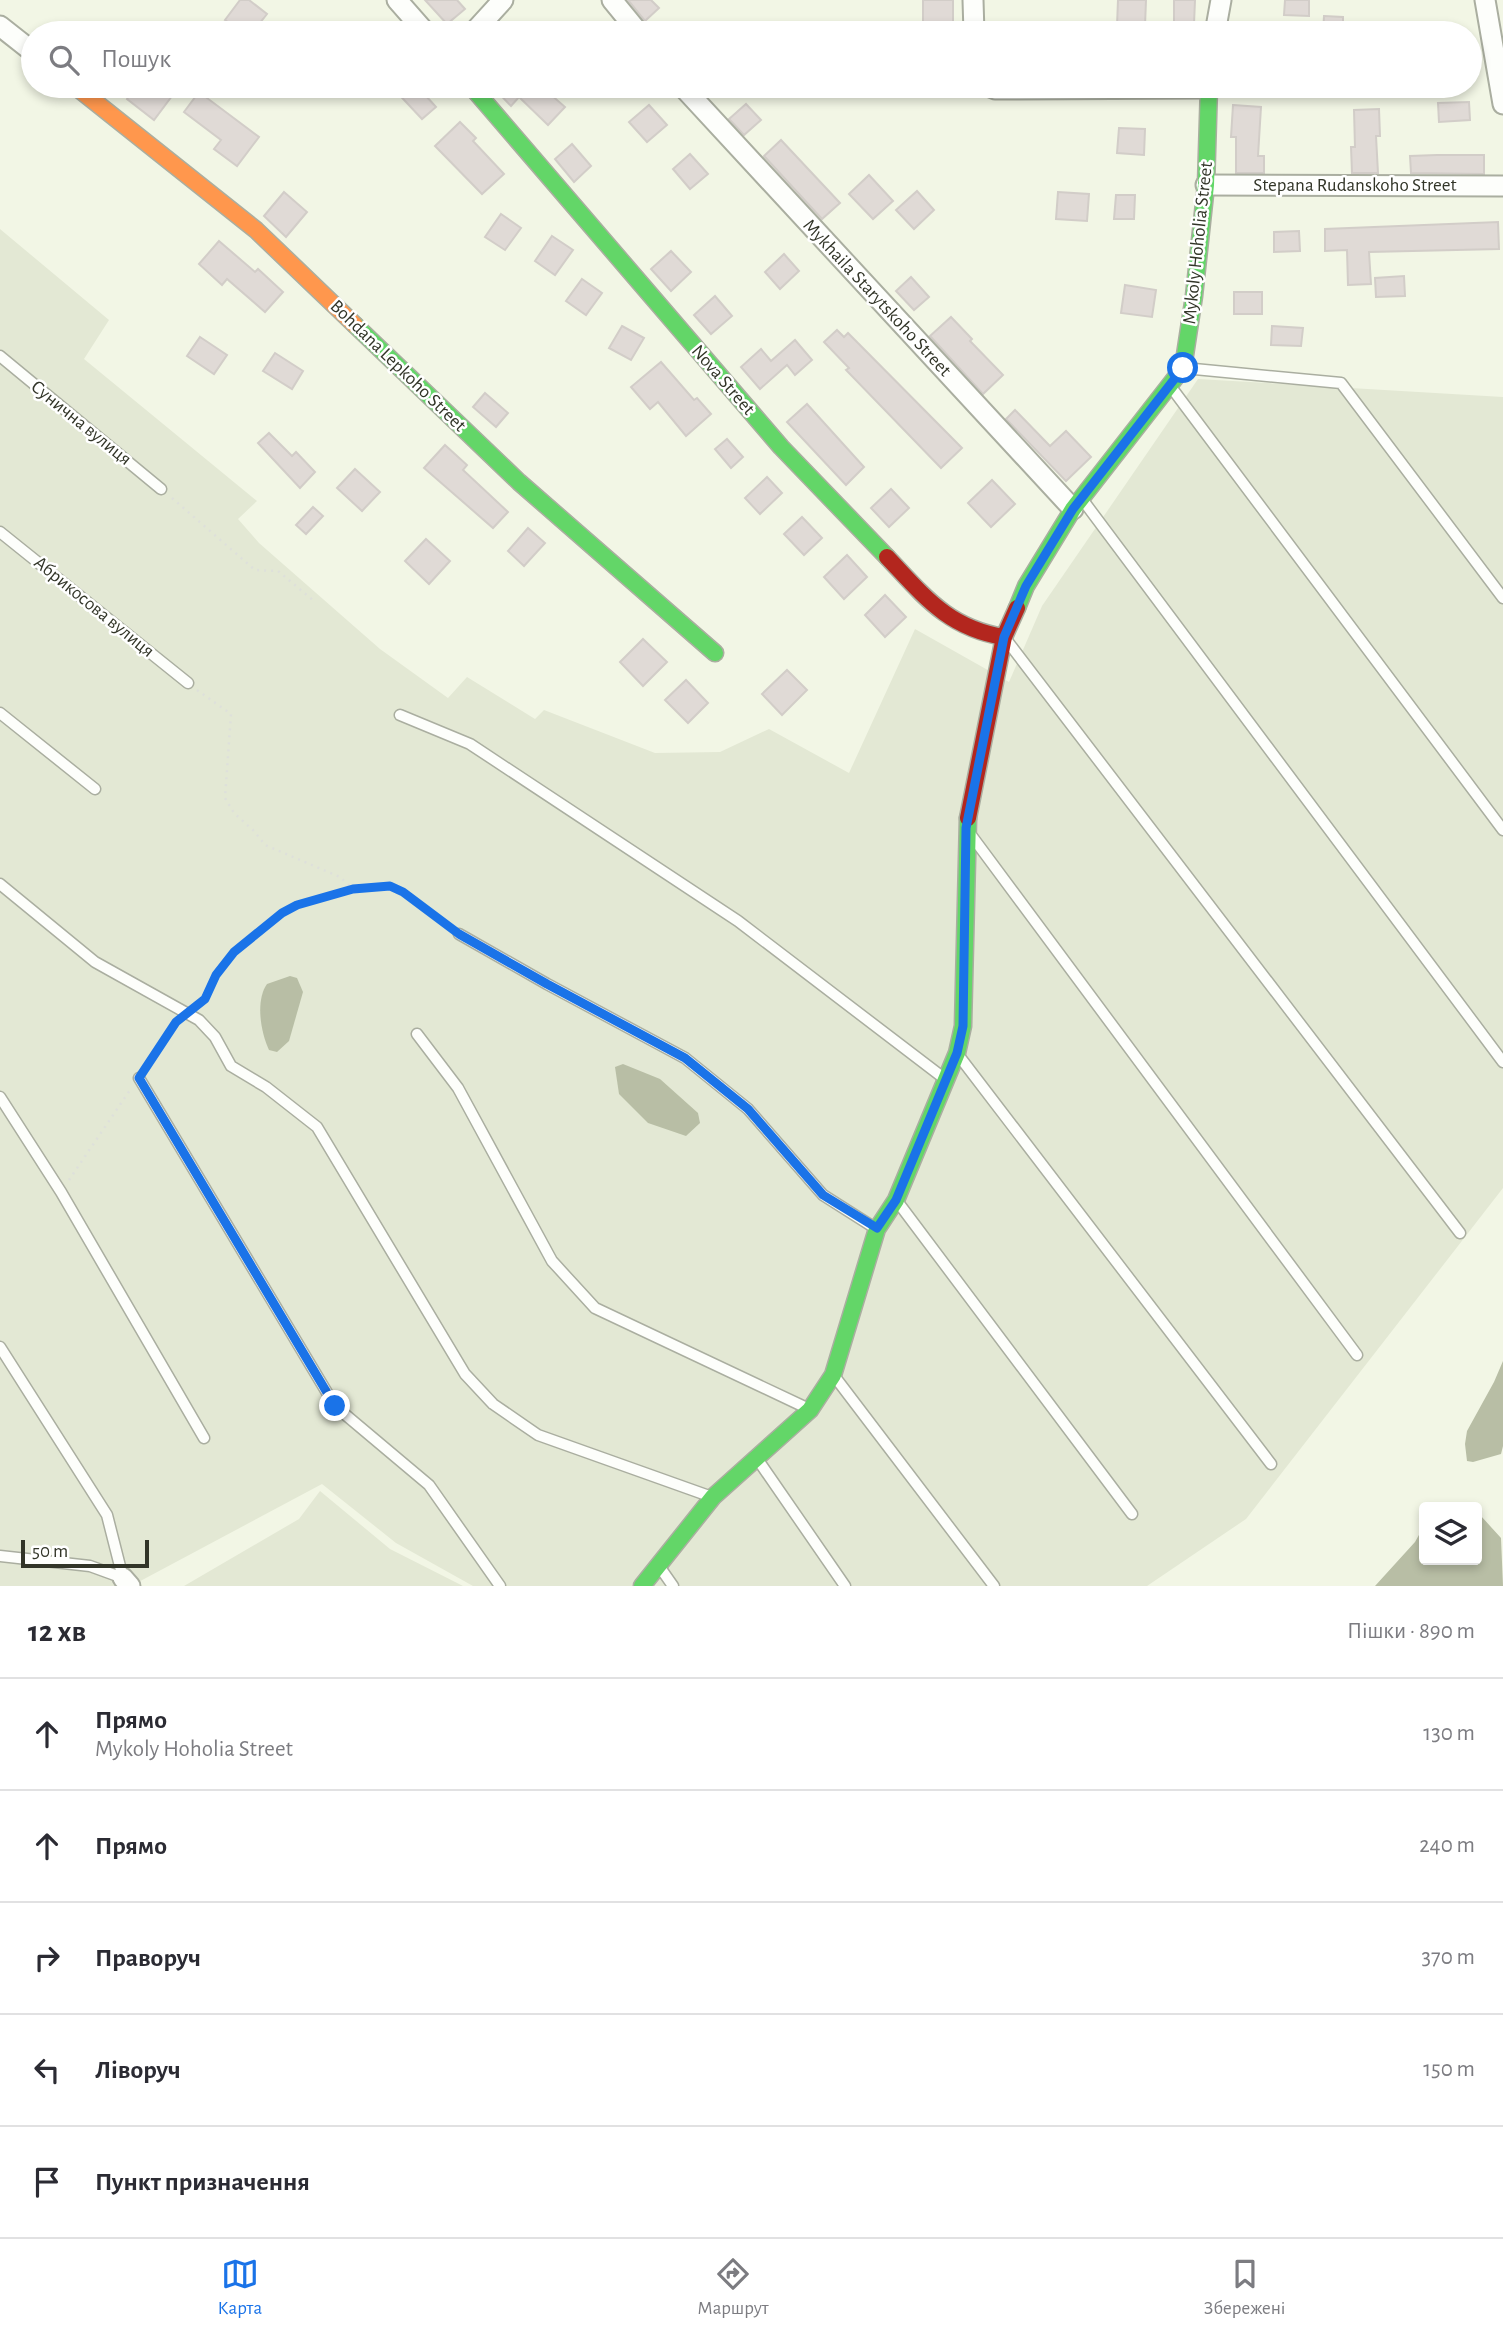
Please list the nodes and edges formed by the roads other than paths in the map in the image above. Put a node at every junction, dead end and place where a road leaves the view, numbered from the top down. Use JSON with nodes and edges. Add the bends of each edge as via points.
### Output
{"nodes":[{"id":1,"x":397,"y":0,"type":"edge"},
{"id":2,"x":503,"y":0,"type":"edge"},
{"id":3,"x":612,"y":0,"type":"edge"},
{"id":4,"x":973,"y":0,"type":"edge"},
{"id":5,"x":1221,"y":0,"type":"edge"},
{"id":6,"x":1485,"y":0,"type":"edge"},
{"id":7,"x":415,"y":21,"type":"edge"},
{"id":8,"x":484,"y":21,"type":"edge"},
{"id":9,"x":629,"y":21,"type":"edge"},
{"id":10,"x":974,"y":21,"type":"edge"},
{"id":11,"x":1217,"y":21,"type":"edge"},
{"id":12,"x":0,"y":26,"type":"edge"},
{"id":13,"x":21,"y":43,"type":"edge"},
{"id":14,"x":90,"y":98,"type":"edge"},
{"id":15,"x":481,"y":98,"type":"edge"},
{"id":16,"x":693,"y":98,"type":"edge"},
{"id":17,"x":1209,"y":98,"type":"edge"},
{"id":18,"x":1503,"y":104,"type":"edge"},
{"id":19,"x":1206,"y":185,"type":"junction"},
{"id":20,"x":1503,"y":186,"type":"edge"},
{"id":21,"x":0,"y":356,"type":"edge"},
{"id":22,"x":1183,"y":368,"type":"junction"},
{"id":23,"x":1170,"y":387,"type":"junction"},
{"id":24,"x":161,"y":489,"type":"road end"},
{"id":25,"x":1078,"y":504,"type":"junction"},
{"id":26,"x":0,"y":532,"type":"edge"},
{"id":27,"x":1503,"y":598,"type":"edge"},
{"id":28,"x":1004,"y":637,"type":"junction"},
{"id":29,"x":715,"y":653,"type":"dead end"},
{"id":30,"x":188,"y":683,"type":"road end"},
{"id":31,"x":0,"y":713,"type":"edge"},
{"id":32,"x":400,"y":715,"type":"dead end"},
{"id":33,"x":95,"y":789,"type":"dead end"},
{"id":34,"x":966,"y":828,"type":"junction"},
{"id":35,"x":1503,"y":830,"type":"edge"},
{"id":36,"x":0,"y":884,"type":"edge"},
{"id":37,"x":459,"y":934,"type":"road end"},
{"id":38,"x":417,"y":1034,"type":"dead end"},
{"id":39,"x":957,"y":1053,"type":"junction"},
{"id":40,"x":1503,"y":1062,"type":"edge"},
{"id":41,"x":139,"y":1078,"type":"road end"},
{"id":42,"x":946,"y":1079,"type":"junction"},
{"id":43,"x":0,"y":1097,"type":"edge"},
{"id":44,"x":896,"y":1200,"type":"junction"},
{"id":45,"x":877,"y":1228,"type":"junction"},
{"id":46,"x":1461,"y":1233,"type":"dead end"},
{"id":47,"x":0,"y":1347,"type":"edge"},
{"id":48,"x":1356,"y":1355,"type":"dead end"},
{"id":49,"x":833,"y":1375,"type":"junction"},
{"id":50,"x":810,"y":1409,"type":"junction"},
{"id":51,"x":204,"y":1438,"type":"dead end"},
{"id":52,"x":757,"y":1459,"type":"junction"},
{"id":53,"x":1271,"y":1464,"type":"dead end"},
{"id":54,"x":713,"y":1497,"type":"junction"},
{"id":55,"x":1132,"y":1514,"type":"dead end"},
{"id":56,"x":0,"y":1556,"type":"edge"},
{"id":57,"x":659,"y":1566,"type":"junction"},
{"id":58,"x":127,"y":1582,"type":"edge"},
{"id":59,"x":500,"y":1586,"type":"edge"},
{"id":60,"x":642,"y":1586,"type":"edge"},
{"id":61,"x":673,"y":1586,"type":"edge"},
{"id":62,"x":845,"y":1586,"type":"edge"},
{"id":63,"x":994,"y":1586,"type":"edge"}],
"edges":[{"from":1,"to":7,"type":"street"},
{"from":2,"to":8,"type":"street"},
{"from":3,"to":9,"type":"street"},
{"from":4,"to":10,"type":"street"},
{"from":5,"to":11,"type":"street"},
{"from":6,"to":18,"type":"street"},
{"from":12,"to":13,"type":"street"},
{"from":14,"to":29,"type":"street","name":"Bohdana Lepkoho Street","via":[[256,230],[519,482]]},
{"from":15,"to":28,"type":"street","name":"Nova Street","via":[[781,447],[933,606],[960,626]]},
{"from":16,"to":25,"type":"street","name":"Mykhaila Starytskoho Street"},
{"from":17,"to":19,"type":"street","name":"Mykoly Hoholia Street"},
{"from":19,"to":20,"type":"street","name":"Stepana Rudanskoho Street"},
{"from":19,"to":22,"type":"street","name":"Mykoly Hoholia Street"},
{"from":21,"to":24,"type":"lane","name":"Сунична вулиця"},
{"from":22,"to":23,"type":"street","name":"Mykoly Hoholia Street"},
{"from":22,"to":27,"type":"lane","via":[[1341,383]]},
{"from":23,"to":25,"type":"street","name":"Mykoly Hoholia Street"},
{"from":23,"to":35,"type":"lane"},
{"from":25,"to":28,"type":"street","name":"Mykoly Hoholia Street","via":[[1026,586]]},
{"from":25,"to":40,"type":"lane"},
{"from":26,"to":30,"type":"lane","name":"Абрикосова вулиця"},
{"from":28,"to":34,"type":"street","name":"Mykoly Hoholia Street"},
{"from":28,"to":46,"type":"lane"},
{"from":31,"to":33,"type":"lane"},
{"from":32,"to":42,"type":"lane","via":[[470,744],[738,921]]},
{"from":34,"to":39,"type":"street","name":"Mykoly Hoholia Street","via":[[963,1026]]},
{"from":34,"to":48,"type":"lane"},
{"from":36,"to":54,"type":"lane","via":[[95,962],[199,1020],[231,1066],[317,1127],[465,1374],[493,1404],[538,1435]]},
{"from":37,"to":45,"type":"lane","via":[[685,1058],[748,1109],[823,1195]]},
{"from":38,"to":50,"type":"lane","via":[[458,1088],[552,1261],[595,1308]]},
{"from":39,"to":42,"type":"street","name":"Mykoly Hoholia Street"},
{"from":39,"to":53,"type":"lane"},
{"from":41,"to":59,"type":"lane","via":[[335,1406],[429,1485]]},
{"from":42,"to":44,"type":"street","name":"Mykoly Hoholia Street"},
{"from":43,"to":51,"type":"lane","via":[[61,1192]]},
{"from":44,"to":45,"type":"street","name":"Mykoly Hoholia Street"},
{"from":44,"to":55,"type":"lane"},
{"from":45,"to":49,"type":"street","name":"Mykoly Hoholia Street"},
{"from":47,"to":58,"type":"lane","via":[[107,1515]]},
{"from":49,"to":50,"type":"street","name":"Mykoly Hoholia Street"},
{"from":49,"to":63,"type":"lane"},
{"from":50,"to":52,"type":"street","name":"Mykoly Hoholia Street"},
{"from":52,"to":54,"type":"street","name":"Mykoly Hoholia Street"},
{"from":52,"to":62,"type":"lane"},
{"from":54,"to":57,"type":"street","name":"Mykoly Hoholia Street"},
{"from":56,"to":58,"type":"lane","via":[[90,1566]]},
{"from":57,"to":60,"type":"street","name":"Mykoly Hoholia Street"},
{"from":57,"to":61,"type":"lane"}]}
